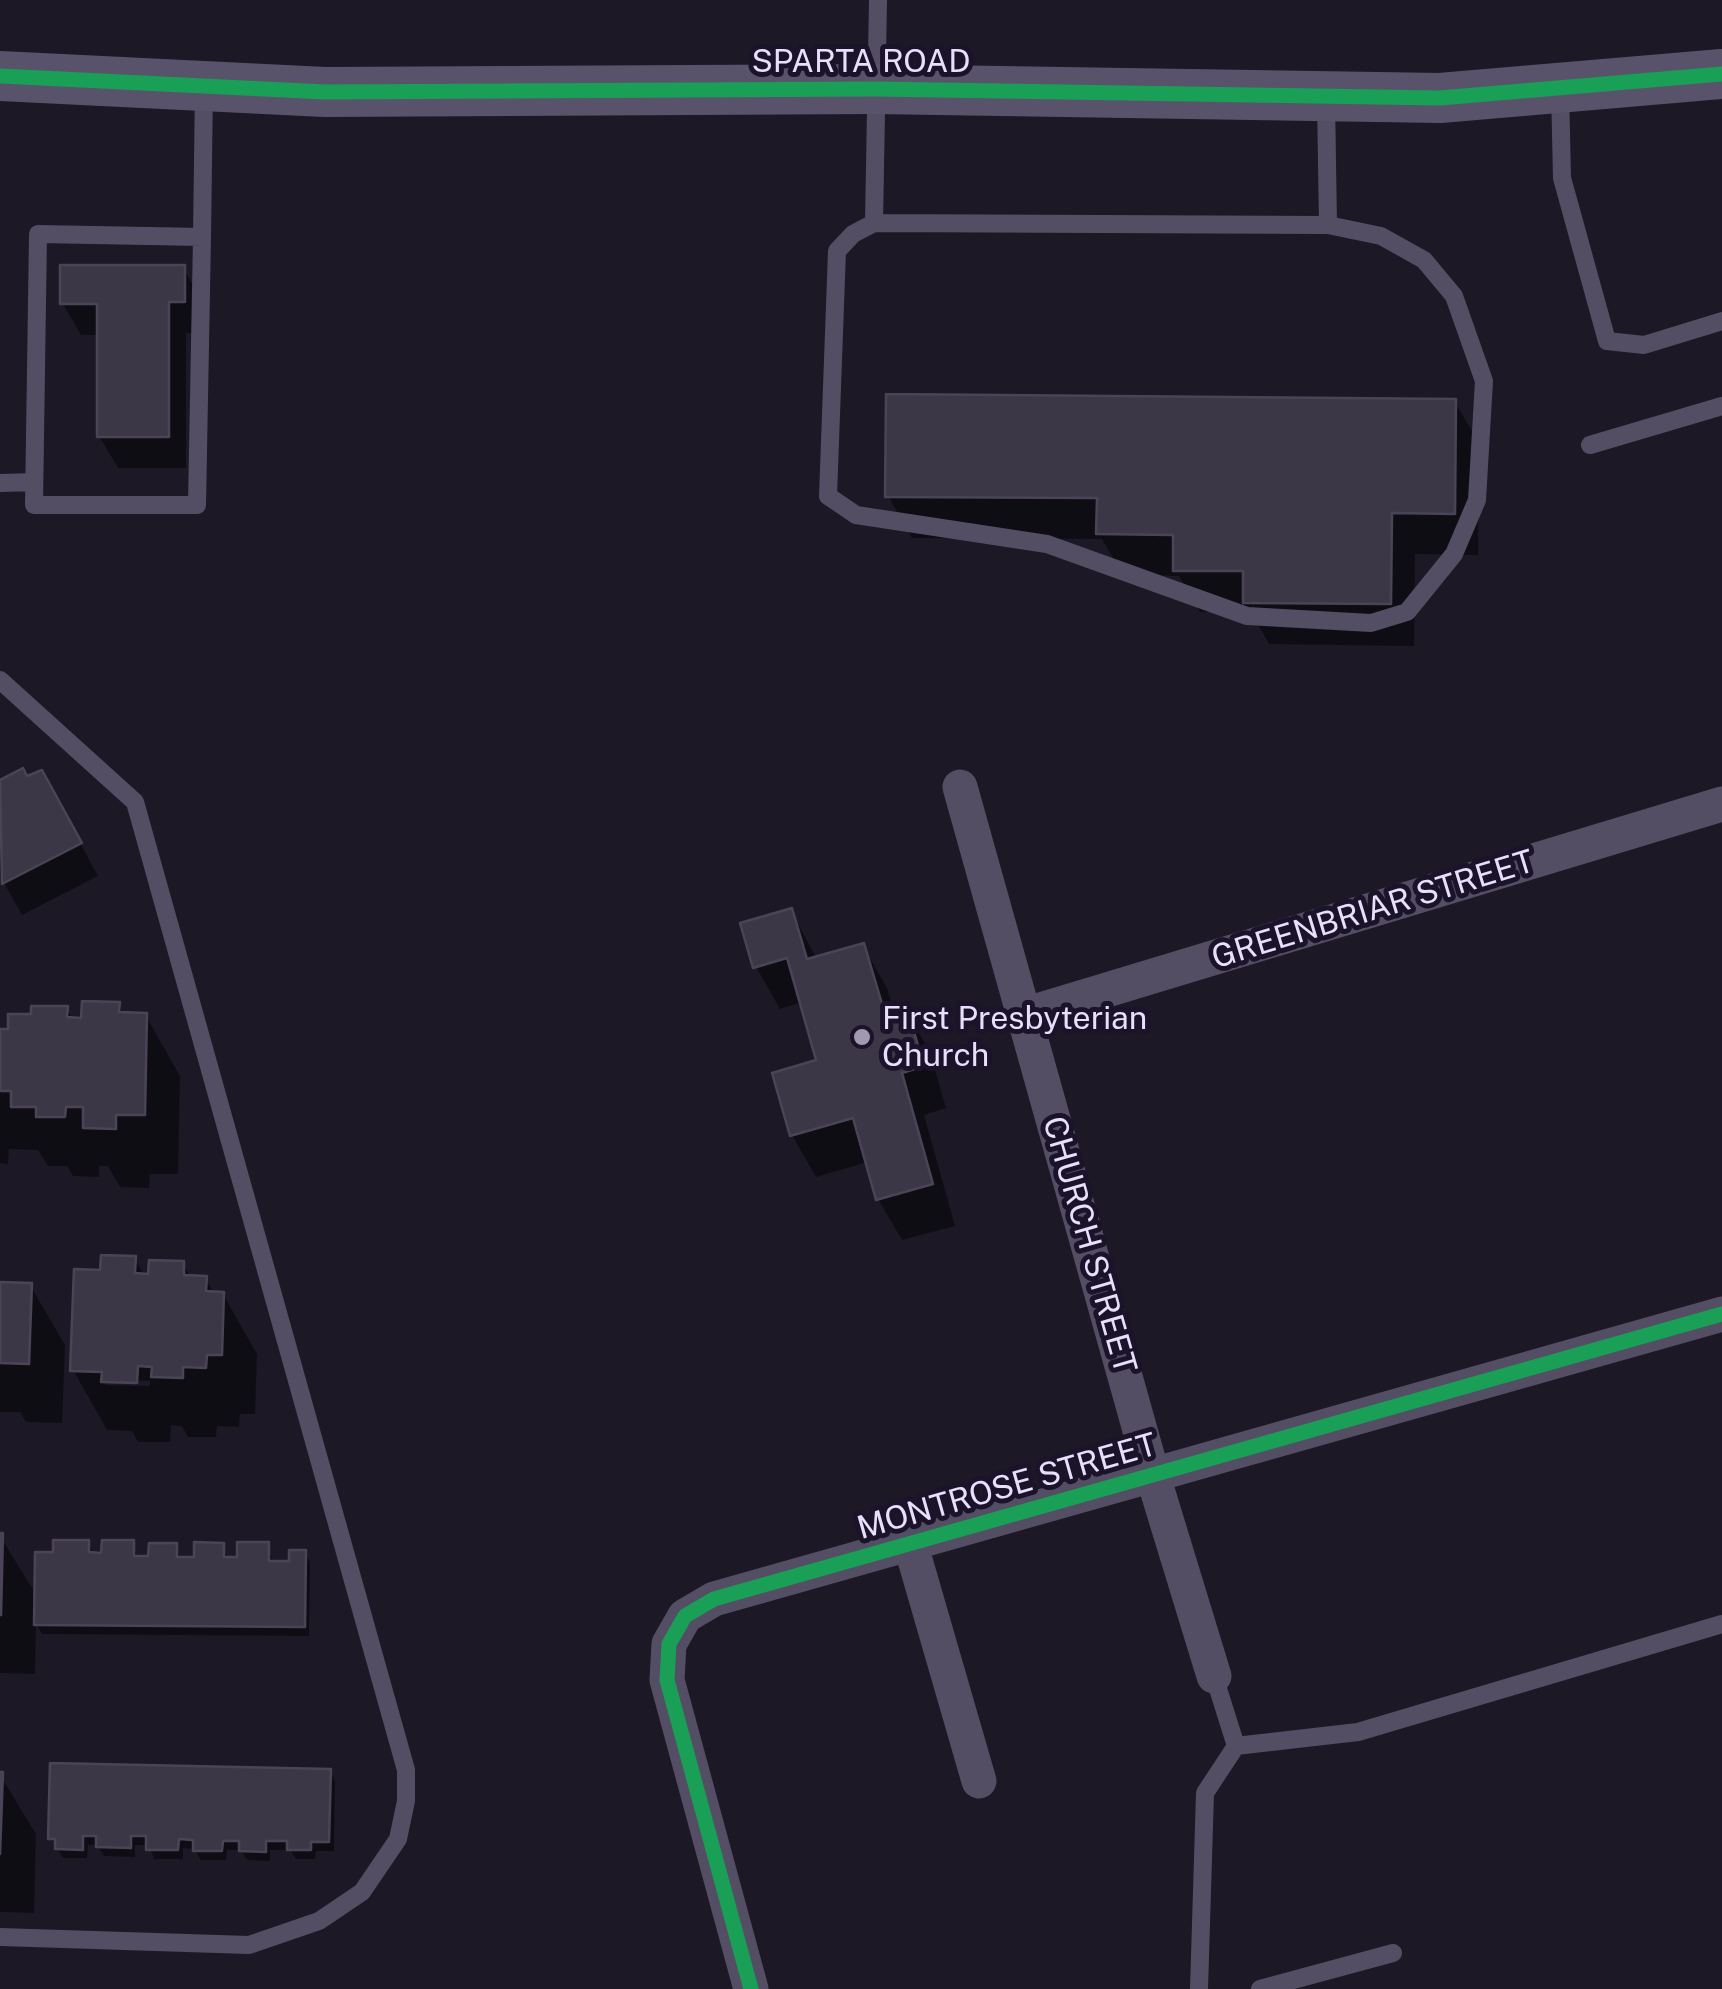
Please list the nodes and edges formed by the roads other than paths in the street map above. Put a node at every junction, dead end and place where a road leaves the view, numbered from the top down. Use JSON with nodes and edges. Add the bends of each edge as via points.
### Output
{"nodes":[{"id":1,"x":878,"y":0,"type":"edge"},
{"id":2,"x":1722,"y":74,"type":"edge"},
{"id":3,"x":0,"y":76,"type":"edge"},
{"id":4,"x":204,"y":86,"type":"junction"},
{"id":5,"x":1560,"y":88,"type":"junction"},
{"id":6,"x":875,"y":89,"type":"junction"},
{"id":7,"x":1326,"y":94,"type":"junction"},
{"id":8,"x":874,"y":223,"type":"junction"},
{"id":9,"x":1328,"y":224,"type":"junction"},
{"id":10,"x":202,"y":237,"type":"junction"},
{"id":11,"x":1722,"y":321,"type":"edge"},
{"id":12,"x":1722,"y":406,"type":"edge"},
{"id":13,"x":1590,"y":445,"type":"dead end"},
{"id":14,"x":34,"y":482,"type":"junction"},
{"id":15,"x":0,"y":483,"type":"edge"},
{"id":16,"x":0,"y":680,"type":"edge"},
{"id":17,"x":960,"y":787,"type":"dead end"},
{"id":18,"x":1722,"y":804,"type":"edge"},
{"id":19,"x":1024,"y":1015,"type":"junction"},
{"id":20,"x":1722,"y":1314,"type":"edge"},
{"id":21,"x":1152,"y":1473,"type":"junction"},
{"id":22,"x":910,"y":1546,"type":"junction"},
{"id":23,"x":1722,"y":1624,"type":"edge"},
{"id":24,"x":1214,"y":1676,"type":"joint"},
{"id":25,"x":1236,"y":1746,"type":"junction"},
{"id":26,"x":979,"y":1780,"type":"dead end"},
{"id":27,"x":0,"y":1937,"type":"edge"},
{"id":28,"x":1393,"y":1953,"type":"dead end"},
{"id":29,"x":751,"y":1989,"type":"edge"},
{"id":30,"x":1199,"y":1989,"type":"edge"},
{"id":31,"x":1260,"y":1989,"type":"edge"}],
"edges":[{"from":1,"to":6,"type":"lane"},
{"from":2,"to":5,"type":"street","name":"SPARTA ROAD"},
{"from":3,"to":4,"type":"street","name":"SPARTA ROAD"},
{"from":4,"to":6,"type":"street","name":"SPARTA ROAD","via":[[325,92]]},
{"from":4,"to":10,"type":"lane"},
{"from":5,"to":7,"type":"street","name":"SPARTA ROAD","via":[[1440,98]]},
{"from":5,"to":11,"type":"lane","via":[[1562,178],[1607,342],[1644,345]]},
{"from":6,"to":7,"type":"street","name":"SPARTA ROAD"},
{"from":6,"to":8,"type":"lane"},
{"from":7,"to":9,"type":"lane"},
{"from":8,"to":9,"type":"lane"},
{"from":8,"to":9,"type":"lane","via":[[837,251],[828,496],[856,515],[1047,544],[1246,616],[1371,623],[1407,612],[1454,554],[1477,500],[1484,380],[1454,296],[1424,260],[1381,236]]},
{"from":10,"to":14,"type":"lane","via":[[38,234]]},
{"from":10,"to":14,"type":"lane","via":[[197,505],[34,505]]},
{"from":12,"to":13,"type":"lane"},
{"from":14,"to":15,"type":"lane"},
{"from":16,"to":27,"type":"lane","via":[[135,802],[406,1770],[398,1839],[362,1892],[318,1921],[249,1945]]},
{"from":17,"to":19,"type":"street","name":"CHURCH STREET"},
{"from":18,"to":19,"type":"street","name":"GREENBRIAR STREET"},
{"from":19,"to":21,"type":"street","name":"CHURCH STREET"},
{"from":20,"to":21,"type":"street","name":"MONTROSE STREET"},
{"from":21,"to":22,"type":"street","name":"MONTROSE STREET"},
{"from":21,"to":24,"type":"street","name":"CHURCH STREET"},
{"from":22,"to":26,"type":"street"},
{"from":22,"to":29,"type":"street","name":"MONTROSE STREET","via":[[714,1599],[685,1616],[669,1644],[668,1680]]},
{"from":23,"to":25,"type":"lane","via":[[1358,1732]]},
{"from":24,"to":25,"type":"lane"},
{"from":25,"to":30,"type":"lane","via":[[1205,1793]]},
{"from":28,"to":31,"type":"lane"}]}
